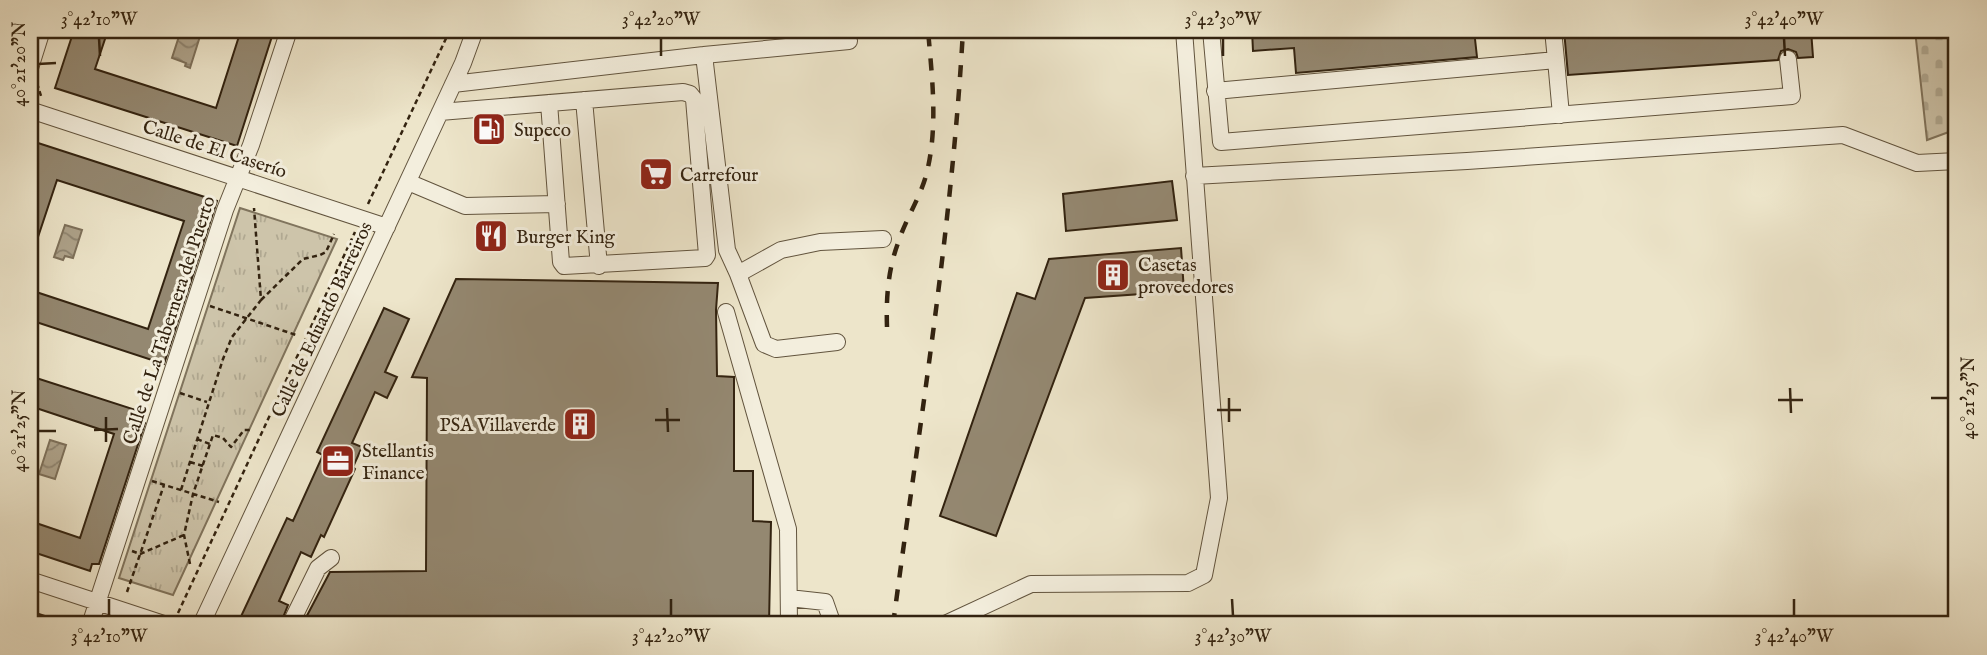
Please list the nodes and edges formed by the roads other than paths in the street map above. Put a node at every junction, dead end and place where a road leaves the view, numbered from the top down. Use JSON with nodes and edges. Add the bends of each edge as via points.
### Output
{"nodes":[{"id":1,"x":42,"y":30,"type":"edge"},
{"id":2,"x":289,"y":30,"type":"edge"},
{"id":3,"x":475,"y":30,"type":"edge"},
{"id":4,"x":1184,"y":30,"type":"edge"},
{"id":5,"x":1211,"y":30,"type":"edge"},
{"id":6,"x":1553,"y":30,"type":"edge"},
{"id":7,"x":849,"y":41,"type":"dead end"},
{"id":8,"x":704,"y":55,"type":"junction"},
{"id":9,"x":1788,"y":59,"type":"dead end"},
{"id":10,"x":1556,"y":60,"type":"junction"},
{"id":11,"x":30,"y":68,"type":"edge"},
{"id":12,"x":453,"y":84,"type":"junction"},
{"id":13,"x":1216,"y":91,"type":"junction"},
{"id":14,"x":584,"y":100,"type":"junction"},
{"id":15,"x":550,"y":103,"type":"junction"},
{"id":16,"x":30,"y":110,"type":"edge"},
{"id":17,"x":440,"y":112,"type":"junction"},
{"id":18,"x":1561,"y":115,"type":"junction"},
{"id":19,"x":1957,"y":161,"type":"edge"},
{"id":20,"x":1194,"y":176,"type":"junction"},
{"id":21,"x":238,"y":178,"type":"junction"},
{"id":22,"x":408,"y":183,"type":"junction"},
{"id":23,"x":557,"y":204,"type":"junction"},
{"id":24,"x":387,"y":228,"type":"junction"},
{"id":25,"x":883,"y":239,"type":"dead end"},
{"id":26,"x":599,"y":265,"type":"junction"},
{"id":27,"x":738,"y":274,"type":"junction"},
{"id":28,"x":726,"y":312,"type":"dead end"},
{"id":29,"x":837,"y":342,"type":"dead end"},
{"id":30,"x":331,"y":558,"type":"dead end"},
{"id":31,"x":30,"y":580,"type":"edge"},
{"id":32,"x":789,"y":598,"type":"junction"},
{"id":33,"x":97,"y":602,"type":"junction"},
{"id":34,"x":171,"y":622,"type":"edge"},
{"id":35,"x":90,"y":625,"type":"edge"},
{"id":36,"x":201,"y":625,"type":"edge"},
{"id":37,"x":290,"y":625,"type":"edge"},
{"id":38,"x":789,"y":625,"type":"edge"},
{"id":39,"x":833,"y":625,"type":"edge"},
{"id":40,"x":943,"y":625,"type":"edge"}],
"edges":[{"from":1,"to":11,"type":"street"},
{"from":2,"to":21,"type":"street","name":"Calle de La Tabernera del Puerto"},
{"from":3,"to":12,"type":"street","name":"Calle de Eduardo Barreiros"},
{"from":4,"to":20,"type":"street"},
{"from":5,"to":13,"type":"street"},
{"from":6,"to":10,"type":"street"},
{"from":7,"to":8,"type":"street"},
{"from":8,"to":12,"type":"street"},
{"from":8,"to":27,"type":"street","via":[[727,250]]},
{"from":9,"to":18,"type":"street","via":[[1792,96]]},
{"from":10,"to":13,"type":"street"},
{"from":10,"to":18,"type":"street"},
{"from":12,"to":17,"type":"street","name":"Calle de Eduardo Barreiros"},
{"from":13,"to":18,"type":"street","via":[[1221,142]]},
{"from":14,"to":15,"type":"street"},
{"from":14,"to":26,"type":"street"},
{"from":14,"to":26,"type":"street","via":[[682,92],[694,99],[707,255]]},
{"from":15,"to":17,"type":"street"},
{"from":15,"to":23,"type":"street"},
{"from":16,"to":21,"type":"street","name":"Calle de El Caserío"},
{"from":17,"to":22,"type":"street","name":"Calle de Eduardo Barreiros"},
{"from":19,"to":20,"type":"street","via":[[1917,163],[1843,135]]},
{"from":20,"to":40,"type":"street","via":[[1219,498],[1204,575],[1188,583],[1031,584]]},
{"from":21,"to":24,"type":"street","name":"Calle de El Caserío"},
{"from":21,"to":33,"type":"street","name":"Calle de La Tabernera del Puerto"},
{"from":22,"to":23,"type":"street","via":[[465,206]]},
{"from":22,"to":24,"type":"street","name":"Calle de Eduardo Barreiros"},
{"from":23,"to":26,"type":"street","via":[[561,262],[564,266]]},
{"from":24,"to":36,"type":"street","name":"Calle de Eduardo Barreiros"},
{"from":25,"to":27,"type":"street","via":[[820,242],[781,250]]},
{"from":27,"to":29,"type":"street","via":[[764,344],[776,349]]},
{"from":28,"to":32,"type":"street","via":[[788,529]]},
{"from":30,"to":37,"type":"street","via":[[318,568]]},
{"from":31,"to":33,"type":"street"},
{"from":32,"to":38,"type":"street"},
{"from":32,"to":39,"type":"street","via":[[825,602]]},
{"from":33,"to":34,"type":"street"},
{"from":33,"to":35,"type":"street","name":"Calle de La Tabernera del Puerto"}]}
